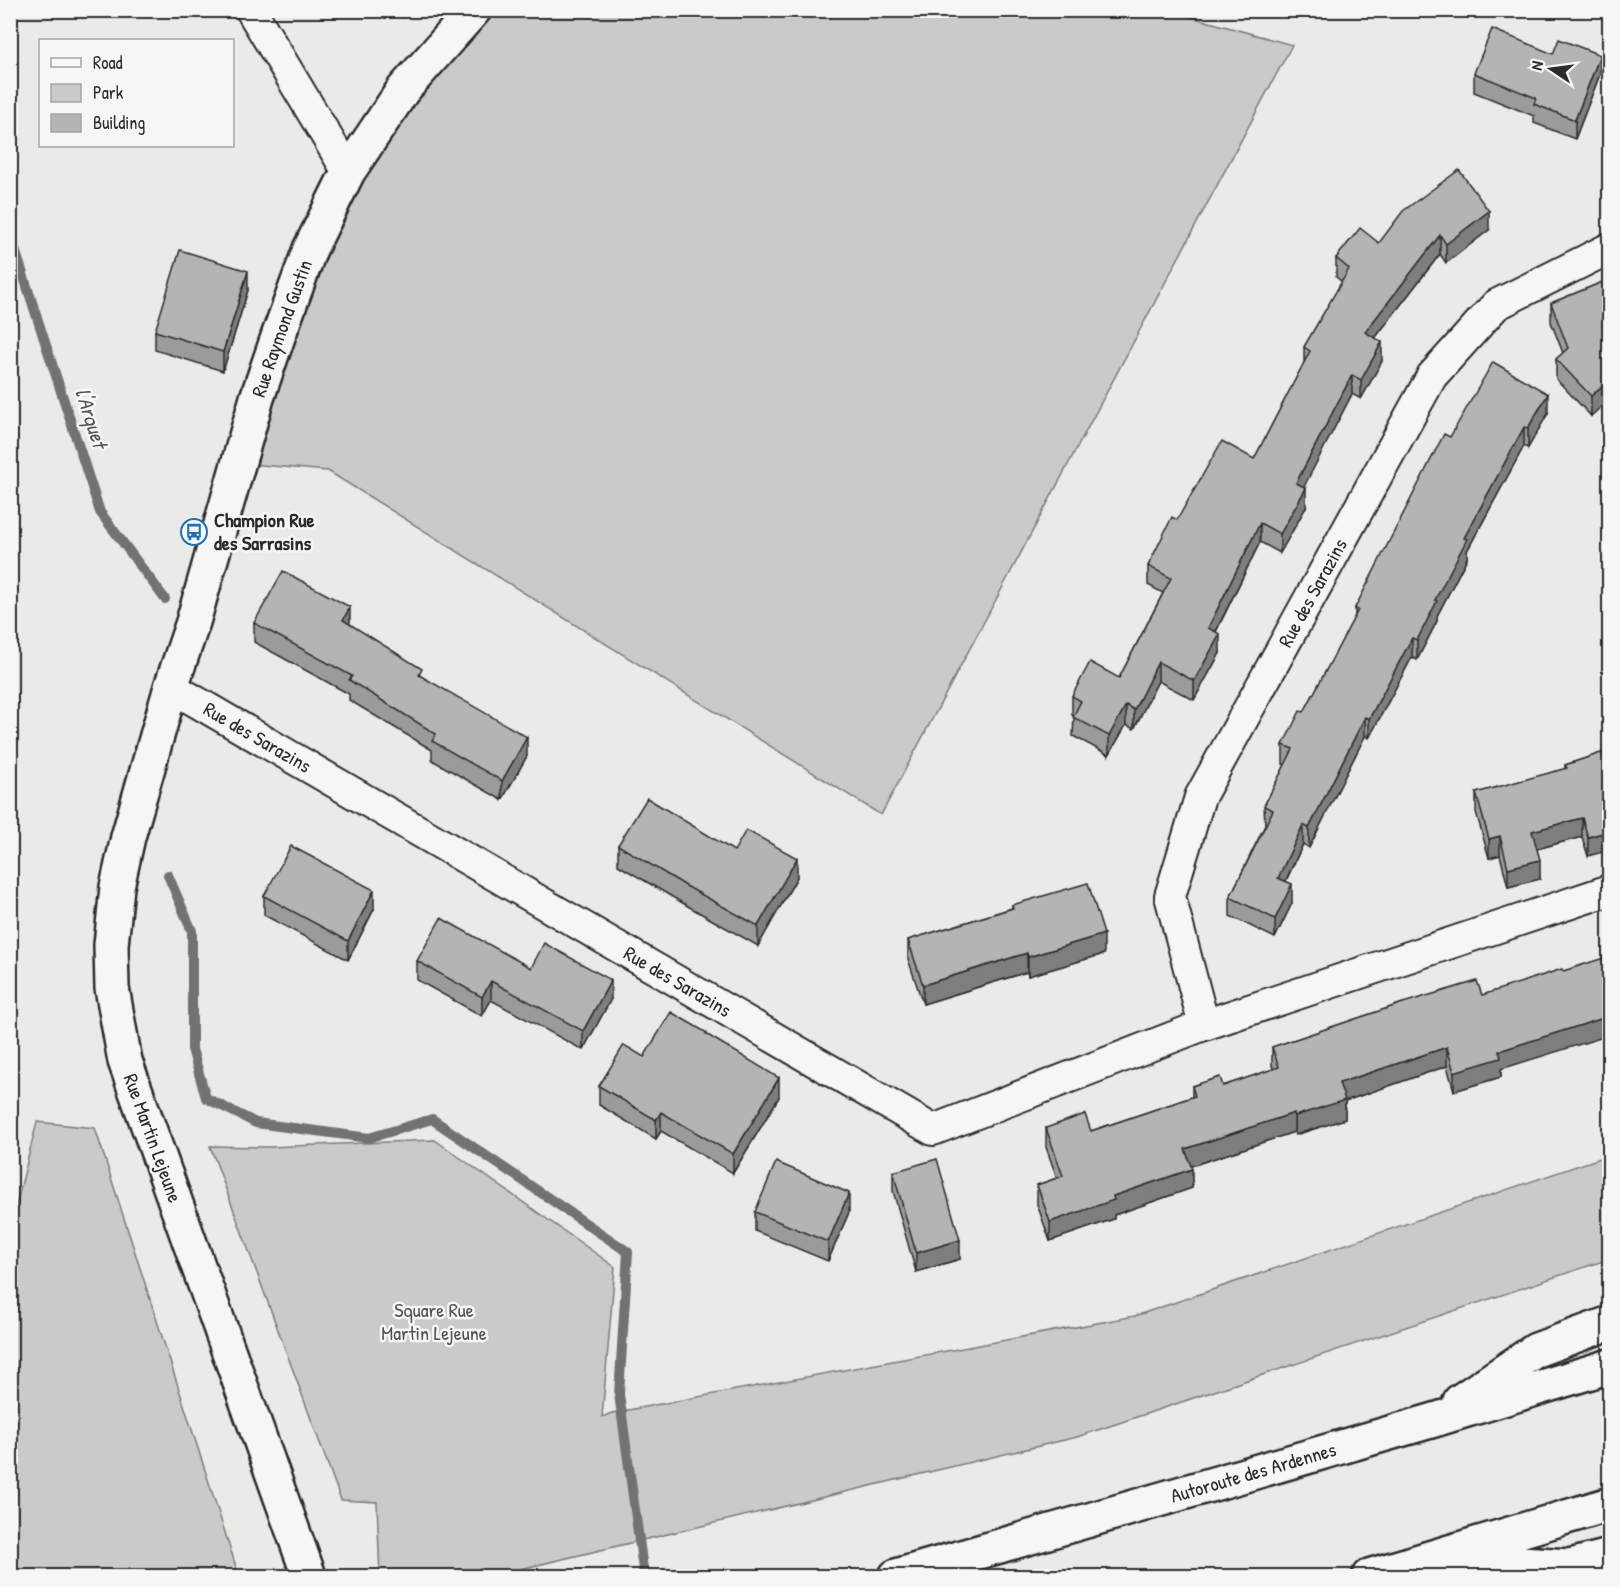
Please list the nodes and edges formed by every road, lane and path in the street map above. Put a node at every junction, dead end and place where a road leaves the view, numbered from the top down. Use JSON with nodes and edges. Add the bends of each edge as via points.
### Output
{"nodes":[{"id":1,"x":251,"y":10,"type":"edge"},
{"id":2,"x":474,"y":10,"type":"edge"},
{"id":3,"x":348,"y":172,"type":"junction"},
{"id":4,"x":1610,"y":248,"type":"edge"},
{"id":5,"x":171,"y":687,"type":"junction"},
{"id":6,"x":1610,"y":890,"type":"edge"},
{"id":7,"x":1204,"y":1025,"type":"junction"},
{"id":8,"x":1610,"y":1323,"type":"edge"},
{"id":9,"x":1610,"y":1366,"type":"edge"},
{"id":10,"x":1431,"y":1420,"type":"junction"},
{"id":11,"x":1610,"y":1504,"type":"edge"},
{"id":12,"x":1610,"y":1556,"type":"edge"},
{"id":13,"x":1434,"y":1558,"type":"junction"},
{"id":14,"x":309,"y":1576,"type":"edge"},
{"id":15,"x":896,"y":1576,"type":"edge"},
{"id":16,"x":1369,"y":1576,"type":"edge"}],
"edges":[{"from":1,"to":3,"type":"street"},
{"from":2,"to":3,"type":"main road","name":"Rue Raymond Gustin","via":[[403,90]]},
{"from":3,"to":5,"type":"main road","name":"Rue Raymond Gustin","via":[[310,249],[257,398]]},
{"from":4,"to":7,"type":"street","name":"Rue des Sarazins","via":[[1496,305],[1432,376],[1200,797],[1170,896]]},
{"from":5,"to":7,"type":"street","name":"Rue des Sarazins","via":[[933,1130]]},
{"from":5,"to":14,"type":"main road","name":"Rue Martin Lejeune","via":[[117,887],[111,945],[112,988],[125,1061]]},
{"from":6,"to":7,"type":"street","name":"Rue des Sarazins"},
{"from":8,"to":10,"type":"main road","via":[[1536,1350]]},
{"from":9,"to":10,"type":"main road","name":"Autoroute des Ardennes"},
{"from":10,"to":15,"type":"main road","name":"Autoroute des Ardennes"},
{"from":11,"to":13,"type":"main road"},
{"from":12,"to":13,"type":"main road","via":[[1570,1566]]},
{"from":13,"to":16,"type":"main road"}]}
